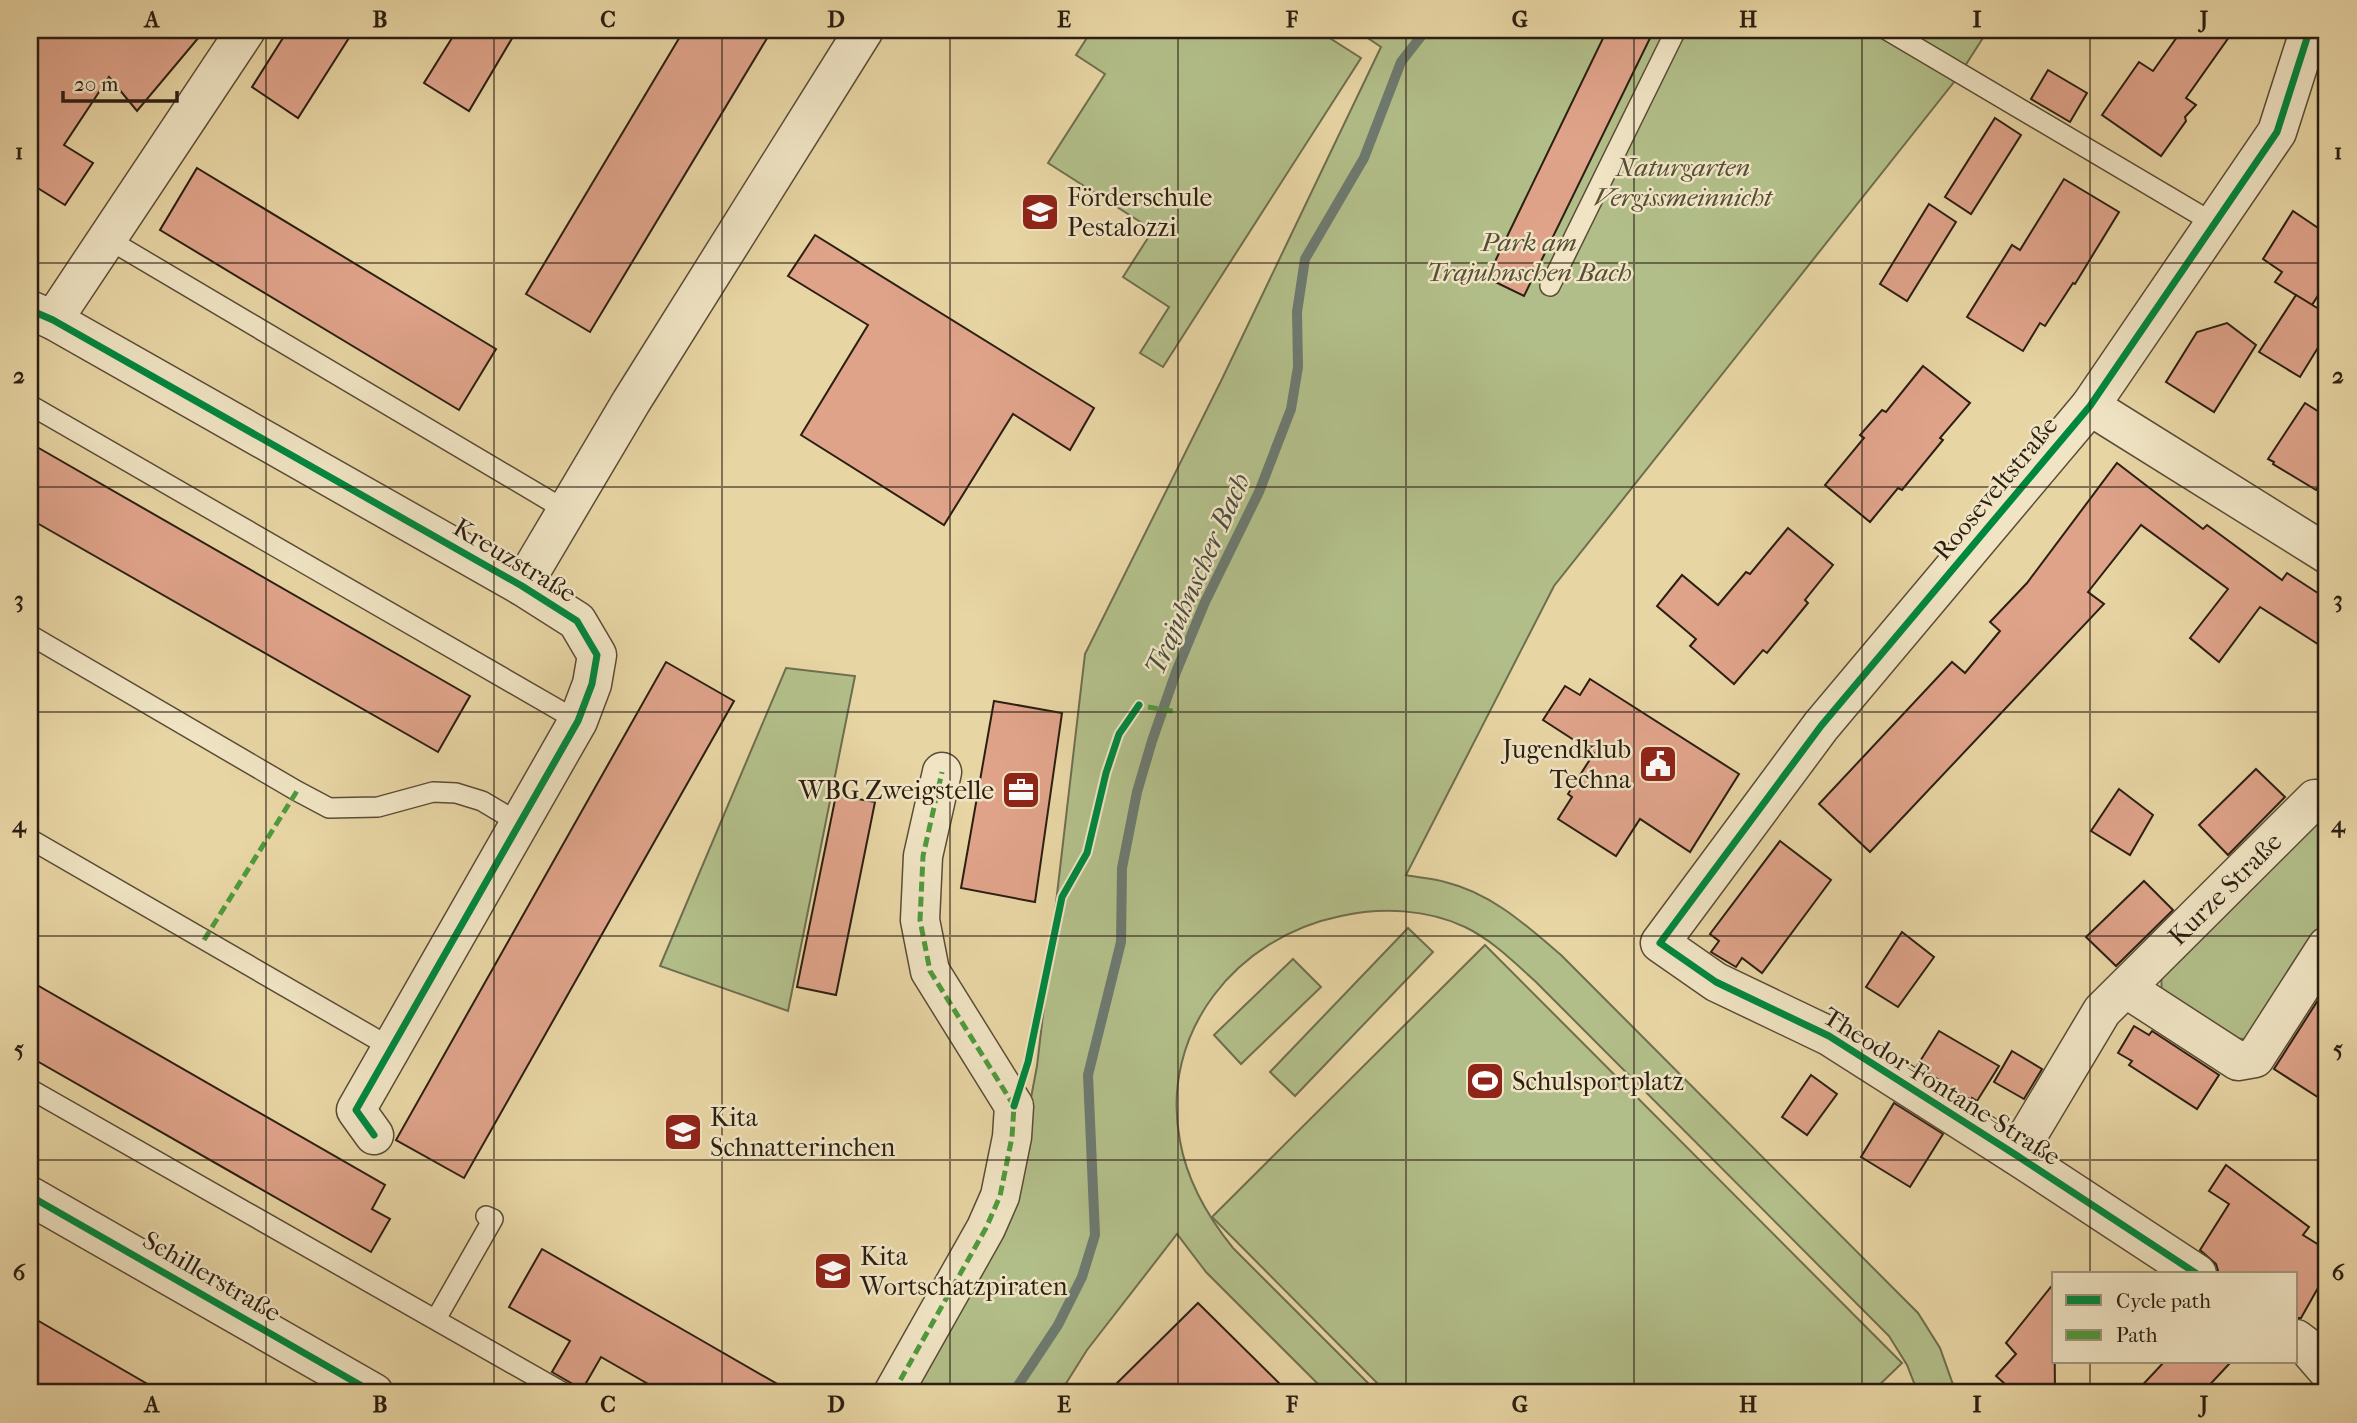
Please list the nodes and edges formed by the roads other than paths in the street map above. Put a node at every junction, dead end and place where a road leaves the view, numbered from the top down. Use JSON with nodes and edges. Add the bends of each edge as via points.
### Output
{"nodes":[{"id":1,"x":246,"y":30,"type":"edge"},
{"id":2,"x":864,"y":30,"type":"edge"},
{"id":3,"x":1676,"y":30,"type":"edge"},
{"id":4,"x":1888,"y":30,"type":"edge"},
{"id":5,"x":2312,"y":30,"type":"edge"},
{"id":6,"x":2215,"y":224,"type":"junction"},
{"id":7,"x":107,"y":238,"type":"junction"},
{"id":8,"x":1550,"y":286,"type":"dead end"},
{"id":9,"x":42,"y":315,"type":"edge"},
{"id":10,"x":30,"y":405,"type":"edge"},
{"id":11,"x":2090,"y":406,"type":"junction"},
{"id":12,"x":566,"y":510,"type":"junction"},
{"id":13,"x":2327,"y":554,"type":"edge"},
{"id":14,"x":522,"y":586,"type":"junction"},
{"id":15,"x":30,"y":635,"type":"edge"},
{"id":16,"x":578,"y":721,"type":"junction"},
{"id":17,"x":942,"y":772,"type":"dead end"},
{"id":18,"x":2327,"y":804,"type":"edge"},
{"id":19,"x":519,"y":823,"type":"junction"},
{"id":20,"x":30,"y":839,"type":"edge"},
{"id":21,"x":1660,"y":943,"type":"joint"},
{"id":22,"x":2327,"y":946,"type":"edge"},
{"id":23,"x":2127,"y":989,"type":"junction"},
{"id":24,"x":390,"y":1046,"type":"junction"},
{"id":25,"x":30,"y":1089,"type":"edge"},
{"id":26,"x":374,"y":1135,"type":"dead end"},
{"id":27,"x":2016,"y":1155,"type":"junction"},
{"id":28,"x":30,"y":1196,"type":"edge"},
{"id":29,"x":486,"y":1216,"type":"dead end"},
{"id":30,"x":2194,"y":1272,"type":"edge"},
{"id":31,"x":436,"y":1319,"type":"junction"},
{"id":32,"x":2298,"y":1340,"type":"edge"},
{"id":33,"x":2327,"y":1370,"type":"edge"},
{"id":34,"x":374,"y":1393,"type":"edge"},
{"id":35,"x":564,"y":1393,"type":"edge"},
{"id":36,"x":893,"y":1393,"type":"edge"}],
"edges":[{"from":1,"to":7,"type":"street"},
{"from":2,"to":12,"type":"street","name":"Kreuzstraße"},
{"from":3,"to":8,"type":"lane"},
{"from":4,"to":6,"type":"lane"},
{"from":5,"to":6,"type":"street","name":"Rooseveltstraße","via":[[2277,132]]},
{"from":6,"to":11,"type":"street","name":"Rooseveltstraße"},
{"from":7,"to":9,"type":"street"},
{"from":7,"to":12,"type":"lane"},
{"from":9,"to":14,"type":"street","name":"Kreuzstraße"},
{"from":10,"to":16,"type":"lane"},
{"from":11,"to":13,"type":"street"},
{"from":11,"to":21,"type":"street","name":"Rooseveltstraße","via":[[1821,726]]},
{"from":12,"to":14,"type":"street","name":"Kreuzstraße"},
{"from":14,"to":16,"type":"street","name":"Kreuzstraße","via":[[577,621],[597,655]]},
{"from":15,"to":19,"type":"lane","via":[[329,808],[378,807],[433,792],[456,793],[482,801]]},
{"from":16,"to":19,"type":"street","name":"Kreuzstraße"},
{"from":17,"to":36,"type":"street","via":[[923,856],[920,920],[930,971],[1014,1106],[1012,1137],[1000,1196],[986,1227]]},
{"from":18,"to":23,"type":"street","name":"Kurze Straße","via":[[2315,799]]},
{"from":19,"to":24,"type":"street","name":"Kreuzstraße"},
{"from":20,"to":24,"type":"lane"},
{"from":21,"to":27,"type":"street","name":"Theodor-Fontane-Straße","via":[[1716,982],[1829,1036]]},
{"from":22,"to":23,"type":"street","via":[[2255,1058],[2238,1061]]},
{"from":23,"to":27,"type":"street","name":"Kurze Straße","via":[[2102,1011]]},
{"from":24,"to":26,"type":"street","name":"Kreuzstraße","via":[[356,1110]]},
{"from":25,"to":31,"type":"lane"},
{"from":27,"to":30,"type":"street","name":"Theodor-Fontane-Straße"},
{"from":28,"to":34,"type":"street","name":"Schillerstraße"},
{"from":29,"to":31,"type":"lane","via":[[493,1219]]},
{"from":31,"to":35,"type":"lane"},
{"from":32,"to":33,"type":"street"}]}
